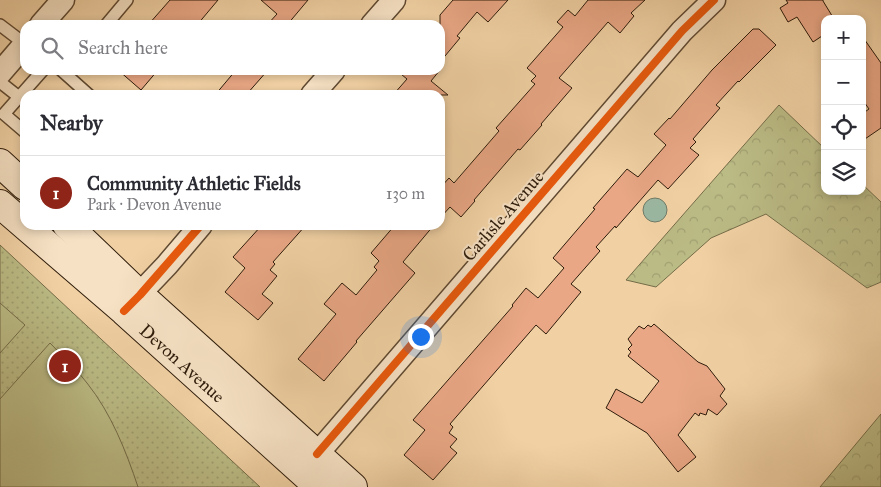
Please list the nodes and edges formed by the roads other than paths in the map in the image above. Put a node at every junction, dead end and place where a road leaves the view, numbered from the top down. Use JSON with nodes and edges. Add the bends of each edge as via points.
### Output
{"nodes":[{"id":1,"x":128,"y":0,"type":"edge"},
{"id":2,"x":394,"y":0,"type":"edge"},
{"id":3,"x":714,"y":0,"type":"edge"},
{"id":4,"x":110,"y":20,"type":"edge"},
{"id":5,"x":376,"y":20,"type":"edge"},
{"id":6,"x":0,"y":25,"type":"edge"},
{"id":7,"x":20,"y":40,"type":"edge"},
{"id":8,"x":20,"y":50,"type":"edge"},
{"id":9,"x":0,"y":73,"type":"edge"},
{"id":10,"x":39,"y":75,"type":"edge"},
{"id":11,"x":67,"y":75,"type":"edge"},
{"id":12,"x":330,"y":75,"type":"edge"},
{"id":13,"x":0,"y":82,"type":"edge"},
{"id":14,"x":25,"y":90,"type":"edge"},
{"id":15,"x":83,"y":90,"type":"edge"},
{"id":16,"x":316,"y":90,"type":"edge"},
{"id":17,"x":19,"y":97,"type":"joint"},
{"id":18,"x":20,"y":128,"type":"edge"},
{"id":19,"x":0,"y":164,"type":"edge"},
{"id":20,"x":20,"y":182,"type":"edge"},
{"id":21,"x":0,"y":204,"type":"edge"},
{"id":22,"x":20,"y":219,"type":"edge"},
{"id":23,"x":35,"y":230,"type":"edge"},
{"id":24,"x":70,"y":230,"type":"edge"},
{"id":25,"x":197,"y":230,"type":"edge"},
{"id":26,"x":132,"y":303,"type":"junction"},
{"id":27,"x":317,"y":454,"type":"junction"},
{"id":28,"x":319,"y":487,"type":"edge"},
{"id":29,"x":354,"y":487,"type":"edge"}],
"edges":[{"from":1,"to":4,"type":"lane"},
{"from":2,"to":5,"type":"street"},
{"from":3,"to":27,"type":"street","name":"Carlisle Avenue","via":[[682,31]]},
{"from":6,"to":7,"type":"lane"},
{"from":8,"to":9,"type":"street"},
{"from":10,"to":14,"type":"lane"},
{"from":11,"to":15,"type":"lane"},
{"from":12,"to":16,"type":"street"},
{"from":13,"to":17,"type":"lane"},
{"from":17,"to":18,"type":"lane","via":[[4,114]]},
{"from":19,"to":20,"type":"main road"},
{"from":21,"to":22,"type":"main road","name":"Devon Avenue"},
{"from":23,"to":26,"type":"main road","name":"Devon Avenue"},
{"from":24,"to":26,"type":"main road","name":"Devon Avenue"},
{"from":25,"to":26,"type":"street"},
{"from":26,"to":27,"type":"main road","name":"Devon Avenue"},
{"from":26,"to":28,"type":"main road","name":"Devon Avenue"},
{"from":27,"to":29,"type":"main road","name":"Devon Avenue"}]}
